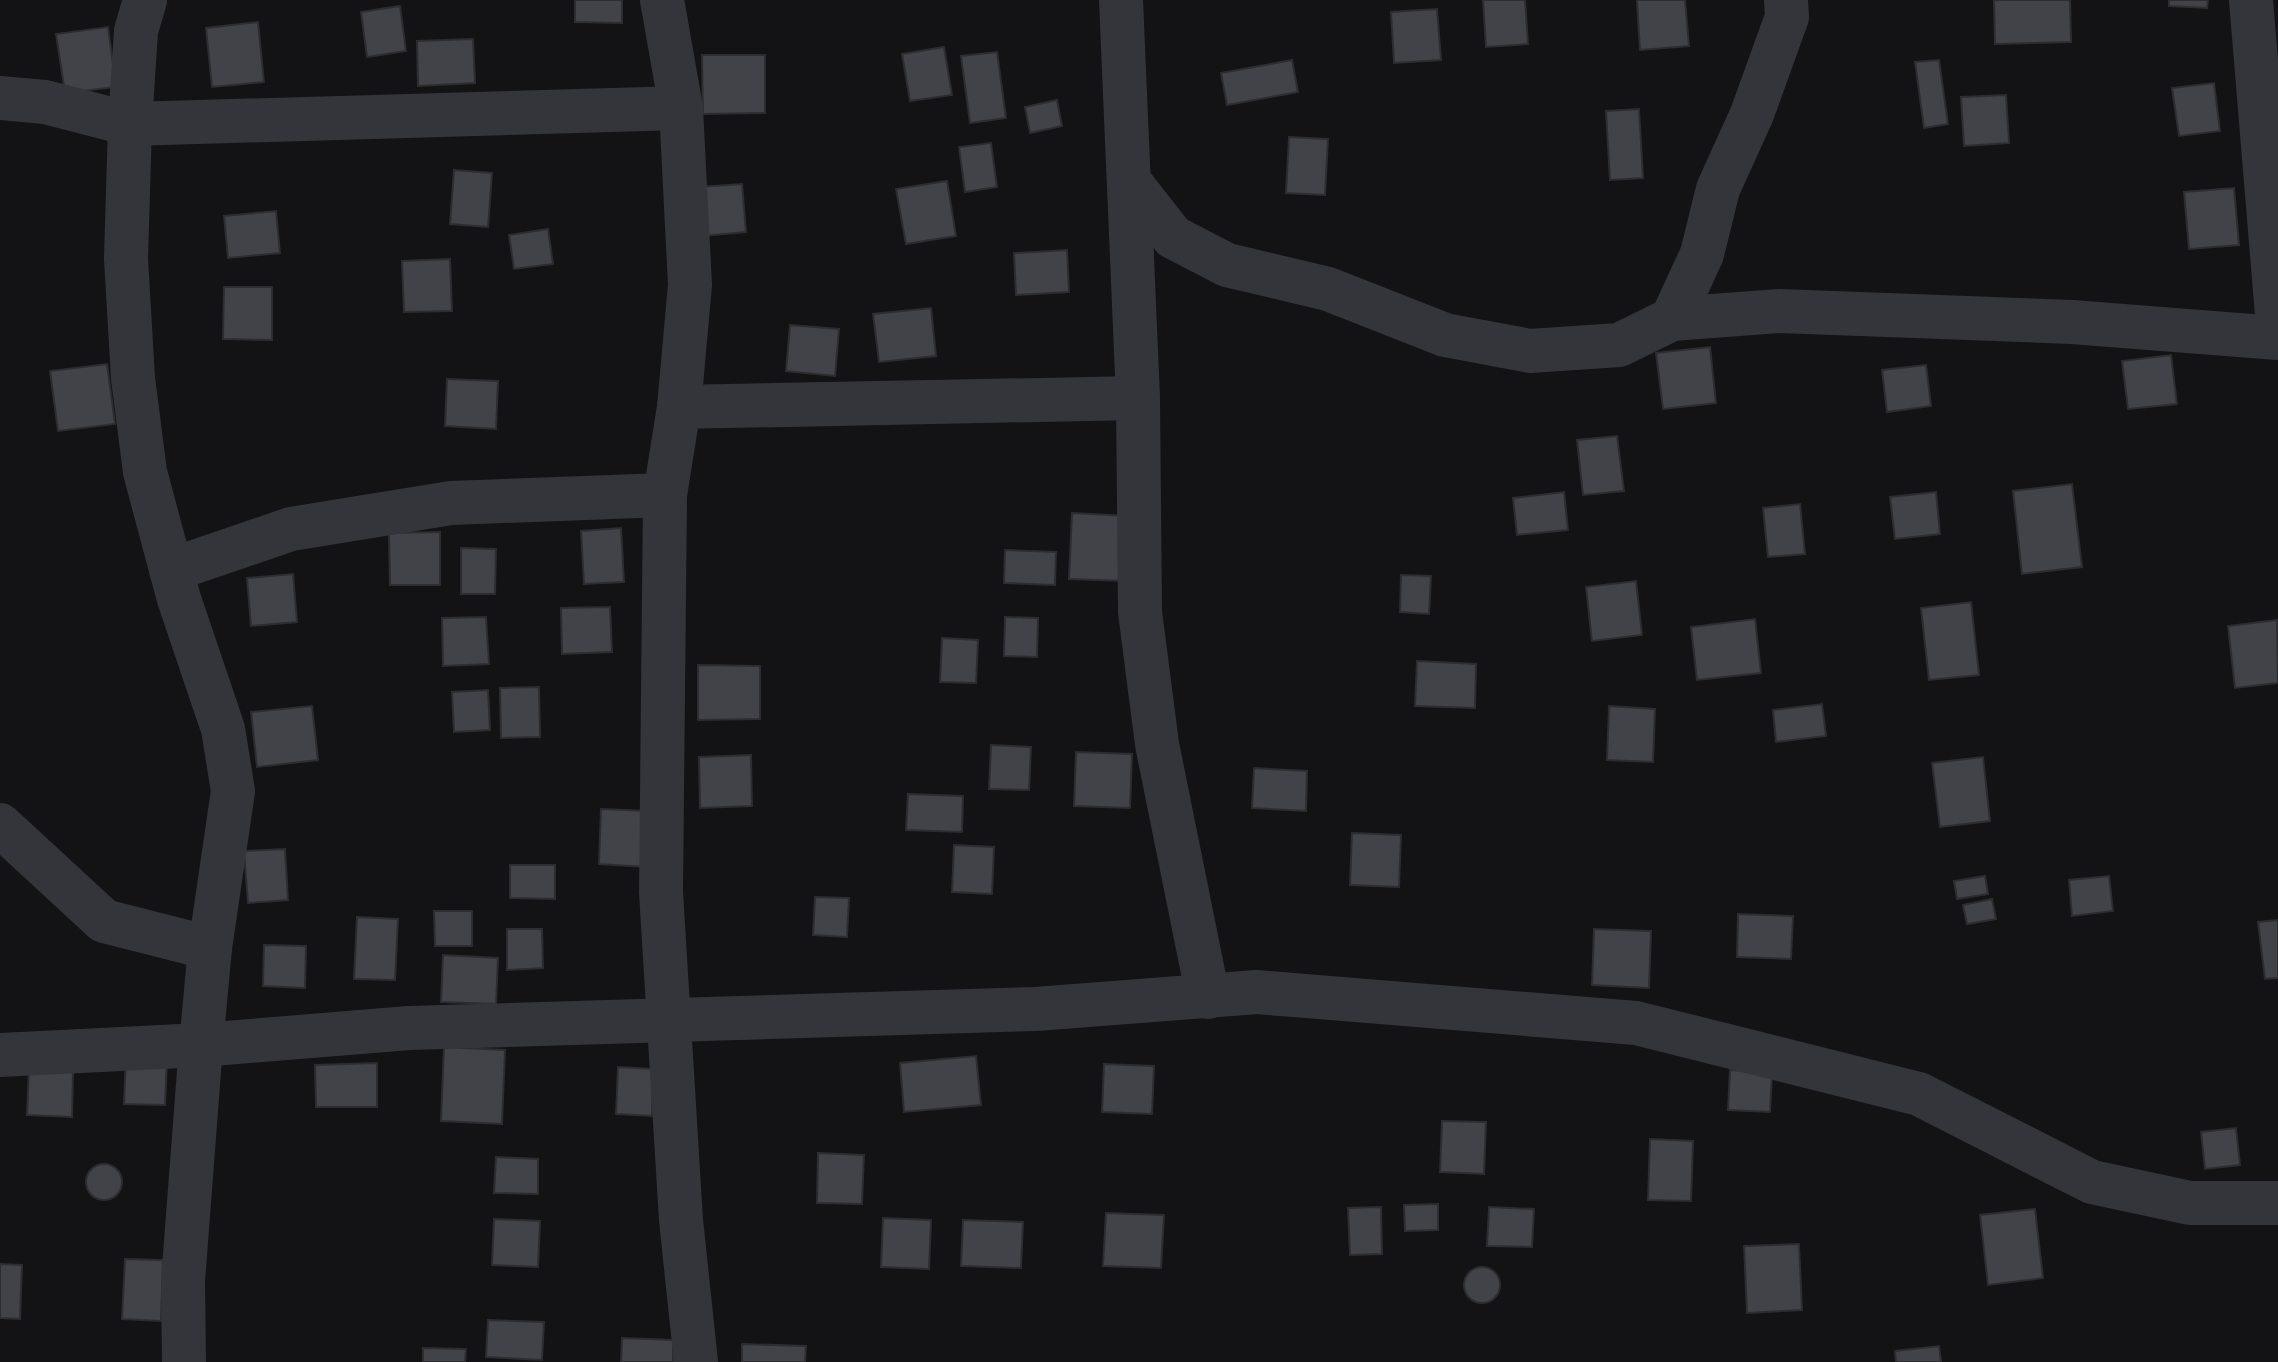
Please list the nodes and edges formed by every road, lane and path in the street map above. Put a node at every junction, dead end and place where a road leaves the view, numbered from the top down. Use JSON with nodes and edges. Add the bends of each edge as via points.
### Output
{"nodes":[{"id":1,"x":145,"y":0,"type":"edge"},
{"id":2,"x":662,"y":0,"type":"edge"},
{"id":3,"x":1121,"y":0,"type":"edge"},
{"id":4,"x":1786,"y":0,"type":"edge"},
{"id":5,"x":2251,"y":0,"type":"edge"},
{"id":6,"x":0,"y":98,"type":"edge"},
{"id":7,"x":681,"y":108,"type":"junction"},
{"id":8,"x":130,"y":124,"type":"junction"},
{"id":9,"x":1129,"y":181,"type":"junction"},
{"id":10,"x":1672,"y":319,"type":"junction"},
{"id":11,"x":2278,"y":327,"type":"edge"},
{"id":12,"x":2278,"y":338,"type":"edge"},
{"id":13,"x":1138,"y":398,"type":"junction"},
{"id":14,"x":679,"y":407,"type":"junction"},
{"id":15,"x":665,"y":495,"type":"junction"},
{"id":16,"x":171,"y":570,"type":"junction"},
{"id":17,"x":0,"y":825,"type":"edge"},
{"id":18,"x":210,"y":948,"type":"junction"},
{"id":19,"x":1208,"y":997,"type":"junction"},
{"id":20,"x":669,"y":1020,"type":"junction"},
{"id":21,"x":201,"y":1045,"type":"junction"},
{"id":22,"x":0,"y":1055,"type":"edge"},
{"id":23,"x":2278,"y":1203,"type":"edge"},
{"id":24,"x":184,"y":1362,"type":"edge"},
{"id":25,"x":696,"y":1362,"type":"edge"}],
"edges":[{"from":1,"to":8,"type":"street","via":[[136,31]]},
{"from":2,"to":7,"type":"street"},
{"from":3,"to":9,"type":"street"},
{"from":4,"to":10,"type":"street","via":[[1782,31],[1718,189],[1702,254]]},
{"from":5,"to":11,"type":"street"},
{"from":6,"to":8,"type":"street","via":[[45,102]]},
{"from":7,"to":8,"type":"street"},
{"from":7,"to":14,"type":"street","via":[[690,285]]},
{"from":8,"to":16,"type":"street","via":[[126,259],[133,378],[145,472]]},
{"from":9,"to":10,"type":"street","via":[[1173,237],[1227,265],[1328,289],[1445,335],[1530,351],[1619,345]]},
{"from":9,"to":13,"type":"street"},
{"from":10,"to":12,"type":"street","via":[[1780,311],[2072,322]]},
{"from":13,"to":14,"type":"street"},
{"from":13,"to":19,"type":"street","via":[[1140,612],[1157,744]]},
{"from":14,"to":15,"type":"street"},
{"from":15,"to":16,"type":"street","via":[[436,505],[291,529]]},
{"from":15,"to":20,"type":"street","via":[[661,892]]},
{"from":16,"to":18,"type":"street","via":[[223,729],[233,791]]},
{"from":17,"to":18,"type":"street","via":[[104,921]]},
{"from":18,"to":21,"type":"street"},
{"from":19,"to":20,"type":"street","via":[[1036,1009]]},
{"from":19,"to":23,"type":"street","via":[[1257,992],[1636,1023],[1919,1094],[2092,1182],[2190,1203]]},
{"from":20,"to":21,"type":"street","via":[[409,1028]]},
{"from":20,"to":25,"type":"street"},
{"from":21,"to":22,"type":"street"},
{"from":21,"to":24,"type":"street","via":[[183,1281]]}]}
